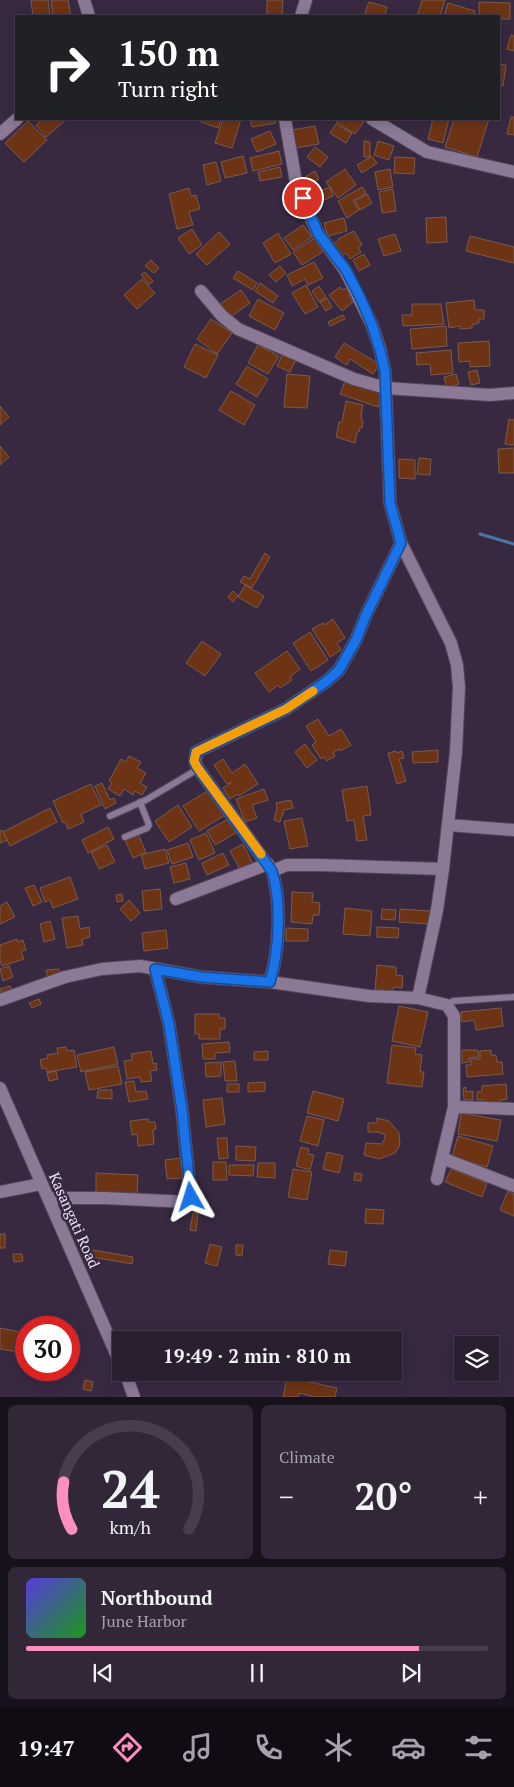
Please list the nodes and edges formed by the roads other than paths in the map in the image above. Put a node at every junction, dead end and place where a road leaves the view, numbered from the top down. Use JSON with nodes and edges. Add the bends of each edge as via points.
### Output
{"nodes":[{"id":1,"x":84,"y":0,"type":"edge"},
{"id":2,"x":306,"y":0,"type":"edge"},
{"id":3,"x":89,"y":15,"type":"edge"},
{"id":4,"x":301,"y":15,"type":"edge"},
{"id":5,"x":15,"y":120,"type":"edge"},
{"id":6,"x":285,"y":120,"type":"edge"},
{"id":7,"x":377,"y":120,"type":"edge"},
{"id":8,"x":0,"y":134,"type":"edge"},
{"id":9,"x":514,"y":172,"type":"edge"},
{"id":10,"x":201,"y":291,"type":"dead end"},
{"id":11,"x":386,"y":388,"type":"junction"},
{"id":12,"x":514,"y":393,"type":"edge"},
{"id":13,"x":401,"y":543,"type":"junction"},
{"id":14,"x":198,"y":769,"type":"junction"},
{"id":15,"x":140,"y":802,"type":"junction"},
{"id":16,"x":110,"y":816,"type":"dead end"},
{"id":17,"x":448,"y":825,"type":"junction"},
{"id":18,"x":514,"y":830,"type":"edge"},
{"id":19,"x":125,"y":837,"type":"dead end"},
{"id":20,"x":270,"y":868,"type":"junction"},
{"id":21,"x":443,"y":869,"type":"junction"},
{"id":22,"x":176,"y":899,"type":"dead end"},
{"id":23,"x":155,"y":969,"type":"junction"},
{"id":24,"x":270,"y":982,"type":"junction"},
{"id":25,"x":514,"y":997,"type":"edge"},
{"id":26,"x":418,"y":998,"type":"junction"},
{"id":27,"x":0,"y":1000,"type":"edge"},
{"id":28,"x":447,"y":1006,"type":"junction"},
{"id":29,"x":0,"y":1088,"type":"edge"},
{"id":30,"x":454,"y":1107,"type":"junction"},
{"id":31,"x":514,"y":1109,"type":"edge"},
{"id":32,"x":442,"y":1158,"type":"junction"},
{"id":33,"x":437,"y":1179,"type":"dead end"},
{"id":34,"x":41,"y":1184,"type":"junction"},
{"id":35,"x":514,"y":1186,"type":"edge"},
{"id":36,"x":0,"y":1192,"type":"edge"},
{"id":37,"x":48,"y":1198,"type":"junction"},
{"id":38,"x":112,"y":1344,"type":"edge"},
{"id":39,"x":128,"y":1381,"type":"edge"},
{"id":40,"x":134,"y":1397,"type":"edge"}],
"edges":[{"from":1,"to":3,"type":"street"},
{"from":2,"to":4,"type":"street"},
{"from":5,"to":8,"type":"street"},
{"from":6,"to":11,"type":"street","via":[[296,182],[318,233],[346,270],[372,325],[385,371]]},
{"from":7,"to":9,"type":"street","via":[[426,152]]},
{"from":10,"to":11,"type":"street","via":[[238,329],[354,379]]},
{"from":11,"to":12,"type":"street","via":[[490,395]]},
{"from":11,"to":13,"type":"street","via":[[390,503]]},
{"from":13,"to":14,"type":"street","via":[[339,670],[286,709],[196,752],[194,761]]},
{"from":13,"to":17,"type":"street","via":[[455,653],[459,687]]},
{"from":14,"to":15,"type":"lane"},
{"from":14,"to":20,"type":"street"},
{"from":15,"to":16,"type":"lane"},
{"from":15,"to":19,"type":"lane","via":[[149,825]]},
{"from":17,"to":18,"type":"street"},
{"from":17,"to":21,"type":"street"},
{"from":20,"to":21,"type":"street","via":[[319,865]]},
{"from":20,"to":22,"type":"street"},
{"from":20,"to":24,"type":"street","via":[[276,884],[278,921],[277,951]]},
{"from":21,"to":26,"type":"street"},
{"from":23,"to":24,"type":"street","via":[[201,977]]},
{"from":23,"to":27,"type":"street","via":[[140,966],[102,969],[65,977]]},
{"from":23,"to":37,"type":"street","via":[[169,1024],[191,1199],[172,1202]]},
{"from":24,"to":26,"type":"street","via":[[369,996]]},
{"from":25,"to":28,"type":"lane","via":[[453,1001]]},
{"from":26,"to":28,"type":"street"},
{"from":28,"to":30,"type":"street","via":[[454,1016]]},
{"from":29,"to":34,"type":"street","name":"Kasangati Road"},
{"from":30,"to":31,"type":"street"},
{"from":30,"to":32,"type":"street"},
{"from":32,"to":33,"type":"street"},
{"from":32,"to":35,"type":"street"},
{"from":34,"to":36,"type":"street"},
{"from":34,"to":37,"type":"street","name":"Kasangati Road"},
{"from":37,"to":38,"type":"street","name":"Kasangati Road"},
{"from":39,"to":40,"type":"street"}]}
